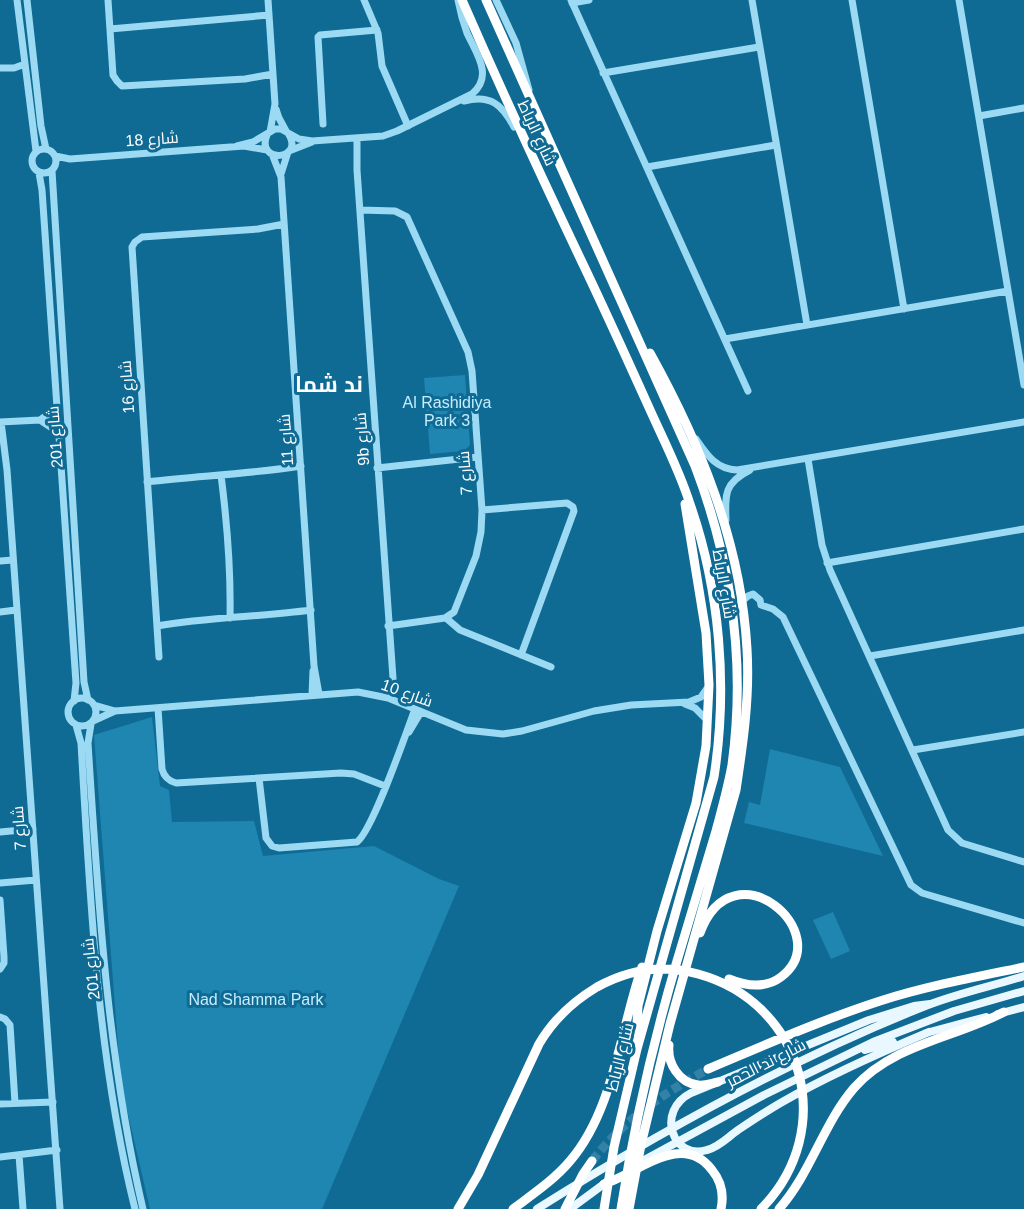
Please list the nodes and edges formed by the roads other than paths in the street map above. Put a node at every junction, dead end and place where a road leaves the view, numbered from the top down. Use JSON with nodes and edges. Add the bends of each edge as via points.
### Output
{"nodes":[{"id":1,"x":17,"y":0,"type":"edge"},
{"id":2,"x":27,"y":0,"type":"edge"},
{"id":3,"x":108,"y":0,"type":"edge"},
{"id":4,"x":268,"y":0,"type":"edge"},
{"id":5,"x":364,"y":0,"type":"edge"},
{"id":6,"x":460,"y":0,"type":"edge"},
{"id":7,"x":486,"y":0,"type":"edge"},
{"id":8,"x":496,"y":0,"type":"edge"},
{"id":9,"x":589,"y":0,"type":"edge"},
{"id":10,"x":752,"y":0,"type":"edge"},
{"id":11,"x":852,"y":0,"type":"edge"},
{"id":12,"x":959,"y":0,"type":"edge"},
{"id":13,"x":572,"y":2,"type":"edge"},
{"id":14,"x":269,"y":18,"type":"junction"},
{"id":15,"x":110,"y":27,"type":"junction"},
{"id":16,"x":377,"y":30,"type":"junction"},
{"id":17,"x":759,"y":47,"type":"junction"},
{"id":18,"x":0,"y":68,"type":"edge"},
{"id":19,"x":26,"y":68,"type":"junction"},
{"id":20,"x":603,"y":73,"type":"junction"},
{"id":21,"x":273,"y":78,"type":"junction"},
{"id":22,"x":456,"y":103,"type":"junction"},
{"id":23,"x":275,"y":104,"type":"junction"},
{"id":24,"x":532,"y":107,"type":"junction"},
{"id":25,"x":1024,"y":108,"type":"edge"},
{"id":26,"x":979,"y":116,"type":"junction"},
{"id":27,"x":323,"y":124,"type":"dead end"},
{"id":28,"x":408,"y":126,"type":"junction"},
{"id":29,"x":269,"y":132,"type":"junction"},
{"id":30,"x":287,"y":132,"type":"junction"},
{"id":31,"x":355,"y":138,"type":"junction"},
{"id":32,"x":522,"y":138,"type":"junction"},
{"id":33,"x":317,"y":141,"type":"junction"},
{"id":34,"x":776,"y":145,"type":"junction"},
{"id":35,"x":237,"y":146,"type":"junction"},
{"id":36,"x":46,"y":149,"type":"junction"},
{"id":37,"x":36,"y":151,"type":"junction"},
{"id":38,"x":289,"y":151,"type":"junction"},
{"id":39,"x":269,"y":152,"type":"junction"},
{"id":40,"x":55,"y":156,"type":"junction"},
{"id":41,"x":70,"y":159,"type":"junction"},
{"id":42,"x":647,"y":167,"type":"junction"},
{"id":43,"x":54,"y":168,"type":"junction"},
{"id":44,"x":39,"y":173,"type":"junction"},
{"id":45,"x":281,"y":177,"type":"junction"},
{"id":46,"x":360,"y":213,"type":"junction"},
{"id":47,"x":284,"y":227,"type":"junction"},
{"id":48,"x":1008,"y":291,"type":"junction"},
{"id":49,"x":904,"y":309,"type":"junction"},
{"id":50,"x":626,"y":313,"type":"junction"},
{"id":51,"x":807,"y":325,"type":"junction"},
{"id":52,"x":725,"y":339,"type":"junction"},
{"id":53,"x":1024,"y":385,"type":"edge"},
{"id":54,"x":748,"y":391,"type":"dead end"},
{"id":55,"x":56,"y":409,"type":"junction"},
{"id":56,"x":40,"y":420,"type":"junction"},
{"id":57,"x":2,"y":422,"type":"edge"},
{"id":58,"x":685,"y":422,"type":"junction"},
{"id":59,"x":1024,"y":422,"type":"edge"},
{"id":60,"x":58,"y":432,"type":"junction"},
{"id":61,"x":808,"y":459,"type":"junction"},
{"id":62,"x":478,"y":460,"type":"junction"},
{"id":63,"x":377,"y":466,"type":"junction"},
{"id":64,"x":754,"y":468,"type":"junction"},
{"id":65,"x":301,"y":470,"type":"junction"},
{"id":66,"x":223,"y":474,"type":"junction"},
{"id":67,"x":681,"y":478,"type":"junction"},
{"id":68,"x":147,"y":480,"type":"junction"},
{"id":69,"x":482,"y":510,"type":"junction"},
{"id":70,"x":726,"y":526,"type":"junction"},
{"id":71,"x":1024,"y":529,"type":"edge"},
{"id":72,"x":13,"y":560,"type":"junction"},
{"id":73,"x":0,"y":561,"type":"edge"},
{"id":74,"x":827,"y":563,"type":"junction"},
{"id":75,"x":741,"y":602,"type":"junction"},
{"id":76,"x":16,"y":610,"type":"junction"},
{"id":77,"x":0,"y":612,"type":"edge"},
{"id":78,"x":311,"y":613,"type":"junction"},
{"id":79,"x":449,"y":616,"type":"junction"},
{"id":80,"x":233,"y":618,"type":"junction"},
{"id":81,"x":157,"y":623,"type":"junction"},
{"id":82,"x":388,"y":623,"type":"junction"},
{"id":83,"x":1024,"y":630,"type":"edge"},
{"id":84,"x":521,"y":655,"type":"junction"},
{"id":85,"x":870,"y":656,"type":"junction"},
{"id":86,"x":159,"y":657,"type":"dead end"},
{"id":87,"x":551,"y":667,"type":"dead end"},
{"id":88,"x":709,"y":685,"type":"junction"},
{"id":89,"x":315,"y":694,"type":"junction"},
{"id":90,"x":385,"y":697,"type":"junction"},
{"id":91,"x":74,"y":701,"type":"junction"},
{"id":92,"x":91,"y":702,"type":"junction"},
{"id":93,"x":683,"y":703,"type":"junction"},
{"id":94,"x":155,"y":708,"type":"junction"},
{"id":95,"x":418,"y":710,"type":"junction"},
{"id":96,"x":115,"y":711,"type":"junction"},
{"id":97,"x":708,"y":721,"type":"junction"},
{"id":98,"x":92,"y":722,"type":"junction"},
{"id":99,"x":76,"y":725,"type":"junction"},
{"id":100,"x":1024,"y":732,"type":"edge"},
{"id":101,"x":913,"y":750,"type":"junction"},
{"id":102,"x":261,"y":778,"type":"junction"},
{"id":103,"x":384,"y":788,"type":"junction"},
{"id":104,"x":33,"y":829,"type":"junction"},
{"id":105,"x":0,"y":832,"type":"edge"},
{"id":106,"x":1024,"y":862,"type":"edge"},
{"id":107,"x":36,"y":880,"type":"junction"},
{"id":108,"x":0,"y":883,"type":"edge"},
{"id":109,"x":0,"y":900,"type":"edge"},
{"id":110,"x":1024,"y":923,"type":"edge"},
{"id":111,"x":656,"y":935,"type":"junction"},
{"id":112,"x":1024,"y":967,"type":"edge"},
{"id":113,"x":686,"y":968,"type":"junction"},
{"id":114,"x":0,"y":969,"type":"edge"},
{"id":115,"x":705,"y":976,"type":"junction"},
{"id":116,"x":1024,"y":976,"type":"edge"},
{"id":117,"x":1024,"y":991,"type":"edge"},
{"id":118,"x":930,"y":1004,"type":"junction"},
{"id":119,"x":1024,"y":1007,"type":"edge"},
{"id":120,"x":1004,"y":1012,"type":"junction"},
{"id":121,"x":0,"y":1017,"type":"edge"},
{"id":122,"x":670,"y":1024,"type":"junction"},
{"id":123,"x":928,"y":1032,"type":"junction"},
{"id":124,"x":637,"y":1049,"type":"junction"},
{"id":125,"x":839,"y":1058,"type":"junction"},
{"id":126,"x":708,"y":1070,"type":"tunnel mouth"},
{"id":127,"x":718,"y":1082,"type":"junction"},
{"id":128,"x":53,"y":1102,"type":"junction"},
{"id":129,"x":15,"y":1103,"type":"junction"},
{"id":130,"x":0,"y":1104,"type":"edge"},
{"id":131,"x":57,"y":1150,"type":"junction"},
{"id":132,"x":20,"y":1155,"type":"junction"},
{"id":133,"x":0,"y":1157,"type":"edge"},
{"id":134,"x":592,"y":1161,"type":"tunnel mouth"},
{"id":135,"x":604,"y":1184,"type":"junction"},
{"id":136,"x":630,"y":1206,"type":"edge"},
{"id":137,"x":23,"y":1209,"type":"edge"},
{"id":138,"x":60,"y":1209,"type":"edge"},
{"id":139,"x":135,"y":1209,"type":"edge"},
{"id":140,"x":143,"y":1209,"type":"edge"},
{"id":141,"x":458,"y":1209,"type":"edge"},
{"id":142,"x":513,"y":1209,"type":"edge"},
{"id":143,"x":537,"y":1209,"type":"edge"},
{"id":144,"x":567,"y":1209,"type":"edge"},
{"id":145,"x":604,"y":1209,"type":"edge"},
{"id":146,"x":621,"y":1209,"type":"edge"},
{"id":147,"x":722,"y":1209,"type":"edge"},
{"id":148,"x":761,"y":1209,"type":"edge"},
{"id":149,"x":780,"y":1209,"type":"edge"}],
"edges":[{"from":1,"to":19,"type":"street"},
{"from":2,"to":36,"type":"street"},
{"from":3,"to":15,"type":"street"},
{"from":4,"to":14,"type":"street"},
{"from":5,"to":16,"type":"street"},
{"from":6,"to":22,"type":"street","via":[[483,75],[475,91]]},
{"from":6,"to":32,"type":"highway","name":"شارع الرباط"},
{"from":7,"to":24,"type":"highway","name":"شارع الرباط"},
{"from":8,"to":24,"type":"street","via":[[520,56]]},
{"from":9,"to":13,"type":"street"},
{"from":10,"to":17,"type":"street"},
{"from":11,"to":49,"type":"street"},
{"from":12,"to":26,"type":"street"},
{"from":13,"to":20,"type":"street"},
{"from":14,"to":15,"type":"street"},
{"from":14,"to":21,"type":"street"},
{"from":15,"to":21,"type":"street","via":[[113,75],[122,86]]},
{"from":16,"to":27,"type":"street","via":[[318,37]]},
{"from":16,"to":28,"type":"street","via":[[381,61]]},
{"from":17,"to":20,"type":"street"},
{"from":17,"to":34,"type":"street"},
{"from":18,"to":19,"type":"street"},
{"from":19,"to":37,"type":"street"},
{"from":20,"to":42,"type":"street"},
{"from":21,"to":23,"type":"street"},
{"from":22,"to":28,"type":"street"},
{"from":22,"to":32,"type":"street","via":[[480,98],[496,104]]},
{"from":23,"to":29,"type":"street"},
{"from":23,"to":30,"type":"street"},
{"from":24,"to":50,"type":"highway","name":"شارع الرباط"},
{"from":25,"to":26,"type":"street"},
{"from":26,"to":48,"type":"street"},
{"from":28,"to":31,"type":"street","via":[[383,136]]},
{"from":29,"to":30,"type":"street"},
{"from":29,"to":35,"type":"street","name":"شارع 18"},
{"from":29,"to":39,"type":"street","via":[[265,140]]},
{"from":30,"to":33,"type":"street","via":[[299,139]]},
{"from":30,"to":38,"type":"street","via":[[292,142]]},
{"from":31,"to":33,"type":"street"},
{"from":31,"to":46,"type":"street","name":"9b شارع"},
{"from":32,"to":67,"type":"highway","name":"شارع الرباط"},
{"from":33,"to":38,"type":"street"},
{"from":34,"to":42,"type":"street"},
{"from":34,"to":51,"type":"street"},
{"from":35,"to":39,"type":"street","name":"شارع 18"},
{"from":35,"to":41,"type":"street","name":"شارع 18"},
{"from":36,"to":37,"type":"street"},
{"from":36,"to":40,"type":"street"},
{"from":37,"to":44,"type":"street","via":[[32,164]]},
{"from":38,"to":39,"type":"street","via":[[280,156]]},
{"from":38,"to":45,"type":"street","name":"شارع 11"},
{"from":39,"to":45,"type":"street","name":"شارع 11"},
{"from":40,"to":41,"type":"street","name":"شارع 18"},
{"from":40,"to":43,"type":"street"},
{"from":41,"to":43,"type":"street","name":"شارع 18"},
{"from":42,"to":52,"type":"street"},
{"from":43,"to":44,"type":"street"},
{"from":43,"to":92,"type":"street","name":"شارع 201","via":[[84,682]]},
{"from":44,"to":55,"type":"street","name":"شارع 201"},
{"from":45,"to":47,"type":"street","name":"شارع 11"},
{"from":46,"to":62,"type":"street","name":"شارع 7","via":[[397,211],[408,219],[466,346],[472,371]]},
{"from":46,"to":63,"type":"street","name":"9b شارع"},
{"from":47,"to":65,"type":"street","name":"شارع 11"},
{"from":47,"to":68,"type":"street","name":"شارع 16","via":[[147,236],[133,244]]},
{"from":48,"to":49,"type":"street"},
{"from":48,"to":53,"type":"street"},
{"from":49,"to":51,"type":"street"},
{"from":50,"to":58,"type":"highway"},
{"from":50,"to":146,"type":"highway","name":"شارع الرباط","via":[[695,466],[722,547],[733,609],[737,713],[728,783],[647,1073]]},
{"from":51,"to":52,"type":"street"},
{"from":52,"to":54,"type":"street"},
{"from":55,"to":56,"type":"street"},
{"from":55,"to":60,"type":"street","name":"شارع 201"},
{"from":56,"to":57,"type":"street"},
{"from":56,"to":60,"type":"street"},
{"from":57,"to":72,"type":"street","name":"شارع 7"},
{"from":58,"to":64,"type":"street","via":[[719,466]]},
{"from":58,"to":70,"type":"highway"},
{"from":59,"to":61,"type":"street"},
{"from":60,"to":91,"type":"street","name":"شارع 201","via":[[76,683]]},
{"from":61,"to":64,"type":"street"},
{"from":61,"to":74,"type":"street"},
{"from":62,"to":63,"type":"street"},
{"from":62,"to":69,"type":"street","name":"شارع 7"},
{"from":63,"to":82,"type":"street","name":"9b شارع"},
{"from":64,"to":70,"type":"street","via":[[739,476],[728,489]]},
{"from":65,"to":66,"type":"street"},
{"from":65,"to":78,"type":"street","name":"شارع 11"},
{"from":66,"to":68,"type":"street"},
{"from":66,"to":80,"type":"street"},
{"from":67,"to":88,"type":"highway","via":[[704,616]]},
{"from":67,"to":124,"type":"highway","name":"شارع الرباط","via":[[712,590],[720,666],[717,759]]},
{"from":68,"to":81,"type":"street","name":"شارع 16"},
{"from":69,"to":79,"type":"street","name":"شارع 7","via":[[476,556],[457,608]]},
{"from":69,"to":84,"type":"street","via":[[567,503],[574,509]]},
{"from":70,"to":75,"type":"highway"},
{"from":71,"to":74,"type":"street"},
{"from":72,"to":73,"type":"street"},
{"from":72,"to":76,"type":"street","name":"شارع 7"},
{"from":74,"to":85,"type":"street"},
{"from":75,"to":110,"type":"street","via":[[753,594],[761,605],[783,617],[910,885],[922,893]]},
{"from":75,"to":113,"type":"highway","via":[[747,649],[742,752],[728,820]]},
{"from":76,"to":77,"type":"street"},
{"from":76,"to":104,"type":"street","name":"شارع 7"},
{"from":78,"to":80,"type":"street"},
{"from":78,"to":89,"type":"street","name":"شارع 11"},
{"from":79,"to":82,"type":"street"},
{"from":79,"to":84,"type":"street","via":[[460,630]]},
{"from":80,"to":81,"type":"street"},
{"from":81,"to":86,"type":"street","name":"شارع 16"},
{"from":82,"to":90,"type":"street","name":"9b شارع","via":[[391,670]]},
{"from":83,"to":85,"type":"street"},
{"from":84,"to":87,"type":"street"},
{"from":85,"to":101,"type":"street"},
{"from":88,"to":93,"type":"street","via":[[701,697]]},
{"from":88,"to":97,"type":"highway"},
{"from":89,"to":90,"type":"street","name":"شارع 10","via":[[358,692]]},
{"from":89,"to":94,"type":"street","name":"شارع 10"},
{"from":90,"to":95,"type":"street","name":"شارع 10"},
{"from":91,"to":92,"type":"street"},
{"from":91,"to":99,"type":"street","via":[[69,715]]},
{"from":92,"to":96,"type":"street","name":"شارع 10"},
{"from":92,"to":98,"type":"street","via":[[96,713]]},
{"from":93,"to":95,"type":"street","name":"شارع 10","via":[[594,711],[503,734],[466,730]]},
{"from":93,"to":97,"type":"street"},
{"from":94,"to":96,"type":"street","name":"شارع 10"},
{"from":94,"to":102,"type":"street","via":[[162,769],[171,781]]},
{"from":95,"to":103,"type":"street"},
{"from":96,"to":98,"type":"street","name":"شارع 10"},
{"from":97,"to":111,"type":"highway","via":[[696,803]]},
{"from":98,"to":99,"type":"street"},
{"from":98,"to":140,"type":"street","name":"شارع 201","via":[[88,743],[99,919],[127,1133]]},
{"from":99,"to":139,"type":"street","name":"شارع 201","via":[[81,743],[103,1026]]},
{"from":100,"to":101,"type":"street"},
{"from":101,"to":106,"type":"street","via":[[954,838]]},
{"from":102,"to":103,"type":"street","via":[[354,774]]},
{"from":102,"to":103,"type":"street","via":[[266,838],[279,848],[352,844],[360,840]]},
{"from":104,"to":105,"type":"street"},
{"from":104,"to":107,"type":"street","name":"شارع 7"},
{"from":107,"to":108,"type":"street"},
{"from":107,"to":128,"type":"street","name":"شارع 7"},
{"from":109,"to":114,"type":"street","via":[[4,963]]},
{"from":111,"to":124,"type":"highway","via":[[638,1006]]},
{"from":111,"to":142,"type":"highway","via":[[646,953],[592,1127],[561,1170]]},
{"from":112,"to":126,"type":"highway","via":[[880,1001]]},
{"from":113,"to":115,"type":"highway","via":[[701,930],[717,904],[745,894],[772,902],[784,912],[797,944],[795,960],[782,976],[760,985],[747,985],[718,975]]},
{"from":113,"to":122,"type":"highway"},
{"from":115,"to":141,"type":"highway","via":[[650,969],[621,976],[566,1009],[545,1035]]},
{"from":115,"to":148,"type":"highway","via":[[734,988],[766,1012],[785,1038],[797,1067],[804,1109],[800,1141],[789,1171]]},
{"from":116,"to":118,"type":"main road","name":"شارع ند الحمر"},
{"from":117,"to":125,"type":"main road","name":"شارع ند الحمر","via":[[908,1027]]},
{"from":118,"to":127,"type":"main road","via":[[869,1020]]},
{"from":118,"to":143,"type":"main road","name":"شارع ند الحمر","via":[[831,1046],[692,1118]]},
{"from":119,"to":120,"type":"main road"},
{"from":120,"to":123,"type":"main road"},
{"from":120,"to":149,"type":"highway","via":[[898,1054],[870,1073],[840,1107]]},
{"from":121,"to":129,"type":"street","via":[[8,1021],[10,1029]]},
{"from":122,"to":127,"type":"highway","via":[[668,1056],[675,1071],[693,1084]]},
{"from":122,"to":136,"type":"highway"},
{"from":123,"to":125,"type":"main road"},
{"from":123,"to":127,"type":"main road","via":[[815,1084],[712,1148],[687,1148],[672,1131],[674,1108],[687,1095]]},
{"from":124,"to":145,"type":"highway","name":"شارع الرباط"},
{"from":125,"to":135,"type":"main road","name":"شارع ند الحمر","via":[[698,1130]]},
{"from":128,"to":129,"type":"street"},
{"from":128,"to":131,"type":"street","name":"شارع 7"},
{"from":129,"to":130,"type":"street"},
{"from":131,"to":132,"type":"street"},
{"from":131,"to":138,"type":"street","name":"شارع 7"},
{"from":132,"to":133,"type":"street"},
{"from":132,"to":137,"type":"street"},
{"from":134,"to":144,"type":"highway"},
{"from":135,"to":144,"type":"main road","name":"شارع ند الحمر"},
{"from":135,"to":147,"type":"highway","via":[[660,1157],[687,1154],[708,1164],[714,1172],[721,1188]]}]}
